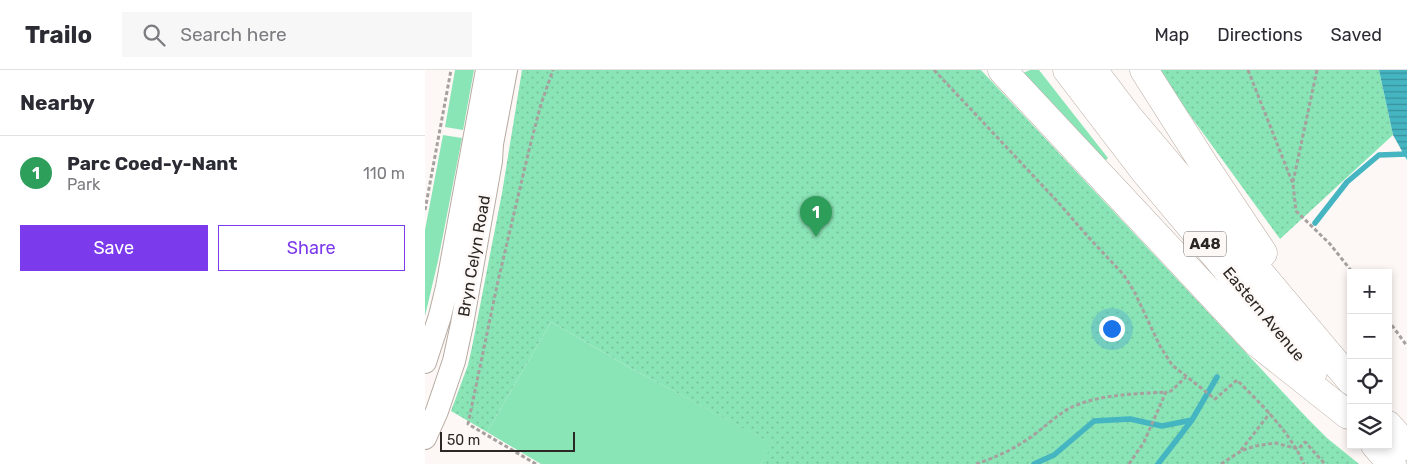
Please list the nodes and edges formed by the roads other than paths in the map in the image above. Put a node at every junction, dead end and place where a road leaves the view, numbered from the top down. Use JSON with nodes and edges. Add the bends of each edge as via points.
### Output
{"nodes":[{"id":1,"x":487,"y":70,"type":"edge"},
{"id":2,"x":506,"y":70,"type":"edge"},
{"id":3,"x":1002,"y":70,"type":"edge"},
{"id":4,"x":1067,"y":70,"type":"edge"},
{"id":5,"x":1093,"y":70,"type":"edge"},
{"id":6,"x":1144,"y":70,"type":"edge"},
{"id":7,"x":425,"y":362,"type":"edge"},
{"id":8,"x":1346,"y":375,"type":"edge"},
{"id":9,"x":1347,"y":414,"type":"edge"},
{"id":10,"x":1347,"y":414,"type":"edge"},
{"id":11,"x":1392,"y":429,"type":"edge"},
{"id":12,"x":425,"y":438,"type":"edge"},
{"id":13,"x":1407,"y":446,"type":"edge"},
{"id":14,"x":1379,"y":449,"type":"edge"},
{"id":15,"x":1392,"y":464,"type":"edge"}],
"edges":[{"from":1,"to":7,"type":"street","name":"Bryn Celyn Road","via":[[447,287]]},
{"from":2,"to":12,"type":"street","name":"Bryn Celyn Road","via":[[462,324],[454,360]]},
{"from":3,"to":9,"type":"highway","via":[[1256,342]]},
{"from":4,"to":10,"type":"highway","name":"Eastern Avenue","number":"A48","via":[[1145,172]]},
{"from":5,"to":8,"type":"highway","name":"Eastern Avenue","number":"A48","via":[[1127,115]]},
{"from":6,"to":8,"type":"highway"},
{"from":11,"to":13,"type":"highway"},
{"from":14,"to":15,"type":"highway"}]}
